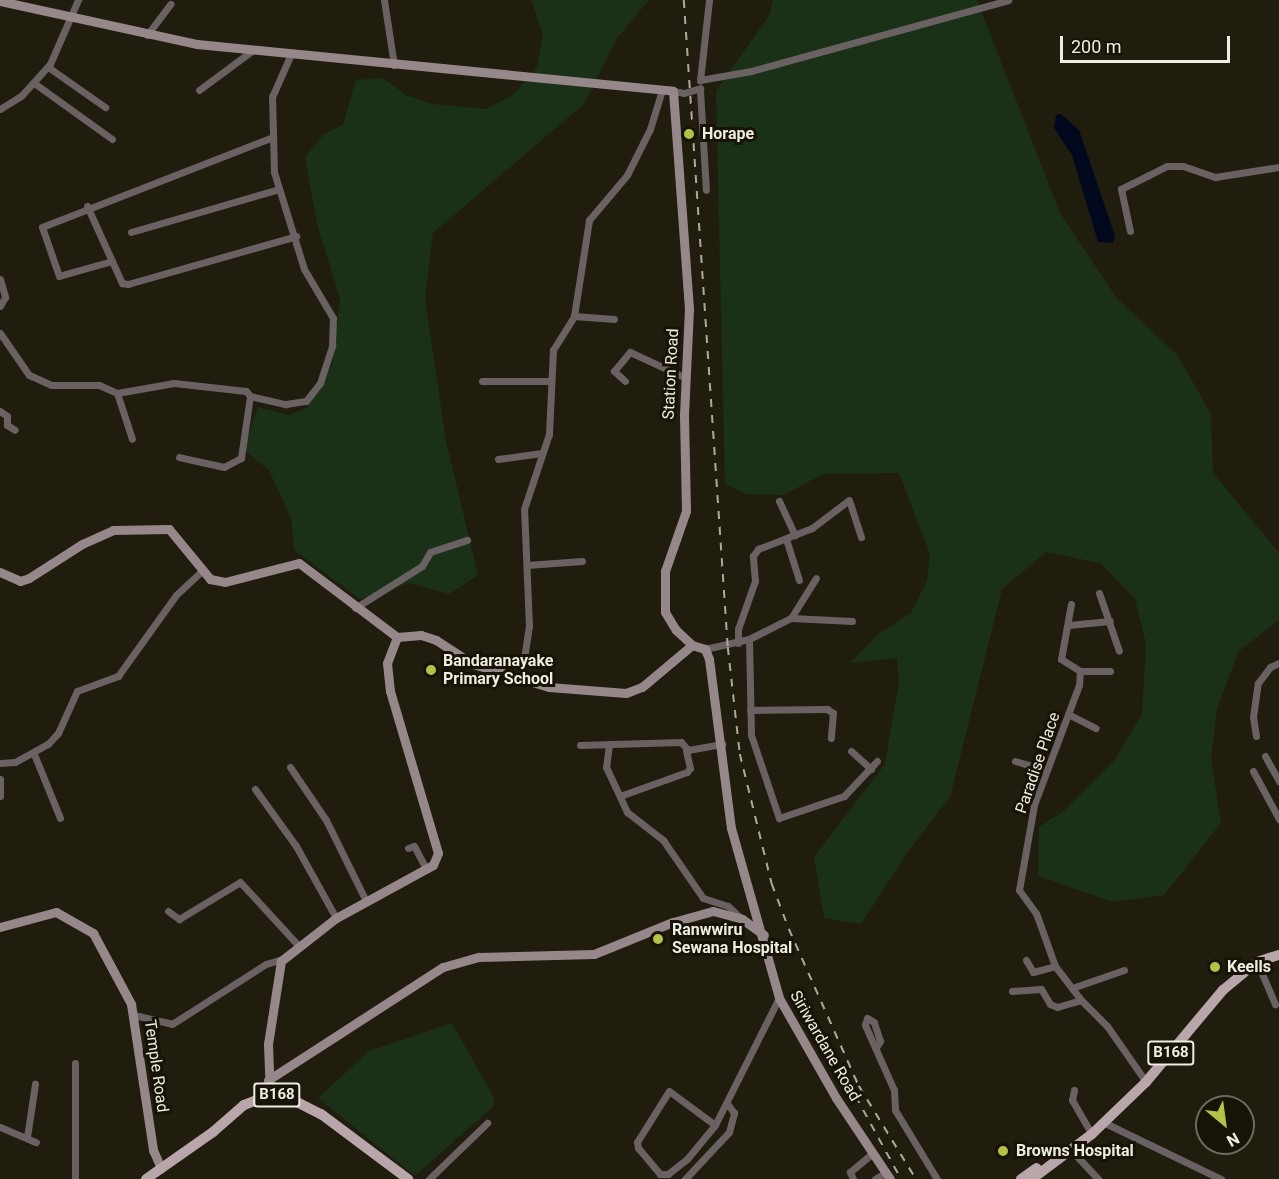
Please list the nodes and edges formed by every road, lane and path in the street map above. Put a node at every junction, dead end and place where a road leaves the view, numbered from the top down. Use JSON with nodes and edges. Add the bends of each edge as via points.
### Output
{"nodes":[{"id":1,"x":78,"y":0,"type":"edge"},
{"id":2,"x":384,"y":0,"type":"edge"},
{"id":3,"x":709,"y":0,"type":"edge"},
{"id":4,"x":1008,"y":0,"type":"edge"},
{"id":5,"x":0,"y":1,"type":"edge"},
{"id":6,"x":170,"y":4,"type":"dead end"},
{"id":7,"x":71,"y":15,"type":"junction"},
{"id":8,"x":147,"y":35,"type":"junction"},
{"id":9,"x":253,"y":50,"type":"junction"},
{"id":10,"x":291,"y":54,"type":"junction"},
{"id":11,"x":394,"y":65,"type":"junction"},
{"id":12,"x":48,"y":67,"type":"junction"},
{"id":13,"x":700,"y":80,"type":"junction"},
{"id":14,"x":34,"y":83,"type":"junction"},
{"id":15,"x":199,"y":90,"type":"dead end"},
{"id":16,"x":662,"y":90,"type":"junction"},
{"id":17,"x":700,"y":90,"type":"junction"},
{"id":18,"x":673,"y":91,"type":"junction"},
{"id":19,"x":105,"y":107,"type":"dead end"},
{"id":20,"x":0,"y":109,"type":"edge"},
{"id":21,"x":273,"y":137,"type":"junction"},
{"id":22,"x":112,"y":139,"type":"dead end"},
{"id":23,"x":1279,"y":168,"type":"edge"},
{"id":24,"x":279,"y":189,"type":"junction"},
{"id":25,"x":706,"y":190,"type":"dead end"},
{"id":26,"x":87,"y":206,"type":"junction"},
{"id":27,"x":1130,"y":231,"type":"dead end"},
{"id":28,"x":131,"y":232,"type":"dead end"},
{"id":29,"x":296,"y":236,"type":"junction"},
{"id":30,"x":112,"y":261,"type":"junction"},
{"id":31,"x":0,"y":279,"type":"edge"},
{"id":32,"x":0,"y":306,"type":"edge"},
{"id":33,"x":574,"y":316,"type":"junction"},
{"id":34,"x":614,"y":319,"type":"dead end"},
{"id":35,"x":0,"y":333,"type":"edge"},
{"id":36,"x":686,"y":378,"type":"junction"},
{"id":37,"x":482,"y":381,"type":"dead end"},
{"id":38,"x":548,"y":381,"type":"junction"},
{"id":39,"x":625,"y":381,"type":"dead end"},
{"id":40,"x":117,"y":393,"type":"junction"},
{"id":41,"x":250,"y":396,"type":"junction"},
{"id":42,"x":0,"y":411,"type":"edge"},
{"id":43,"x":15,"y":430,"type":"dead end"},
{"id":44,"x":132,"y":439,"type":"dead end"},
{"id":45,"x":542,"y":453,"type":"junction"},
{"id":46,"x":179,"y":457,"type":"dead end"},
{"id":47,"x":498,"y":459,"type":"dead end"},
{"id":48,"x":779,"y":501,"type":"dead end"},
{"id":49,"x":795,"y":536,"type":"junction"},
{"id":50,"x":861,"y":537,"type":"dead end"},
{"id":51,"x":786,"y":539,"type":"junction"},
{"id":52,"x":467,"y":540,"type":"dead end"},
{"id":53,"x":582,"y":561,"type":"dead end"},
{"id":54,"x":527,"y":566,"type":"junction"},
{"id":55,"x":202,"y":570,"type":"junction"},
{"id":56,"x":0,"y":572,"type":"edge"},
{"id":57,"x":816,"y":578,"type":"dead end"},
{"id":58,"x":799,"y":580,"type":"dead end"},
{"id":59,"x":1099,"y":593,"type":"dead end"},
{"id":60,"x":1071,"y":604,"type":"dead end"},
{"id":61,"x":355,"y":608,"type":"junction"},
{"id":62,"x":791,"y":618,"type":"junction"},
{"id":63,"x":852,"y":621,"type":"dead end"},
{"id":64,"x":1110,"y":621,"type":"junction"},
{"id":65,"x":1069,"y":625,"type":"junction"},
{"id":66,"x":398,"y":637,"type":"junction"},
{"id":67,"x":749,"y":639,"type":"junction"},
{"id":68,"x":738,"y":643,"type":"junction"},
{"id":69,"x":692,"y":645,"type":"junction"},
{"id":70,"x":705,"y":649,"type":"junction"},
{"id":71,"x":1119,"y":651,"type":"dead end"},
{"id":72,"x":1279,"y":663,"type":"edge"},
{"id":73,"x":1080,"y":671,"type":"junction"},
{"id":74,"x":1110,"y":671,"type":"dead end"},
{"id":75,"x":521,"y":678,"type":"junction"},
{"id":76,"x":750,"y":710,"type":"junction"},
{"id":77,"x":1068,"y":714,"type":"junction"},
{"id":78,"x":1096,"y":728,"type":"dead end"},
{"id":79,"x":1256,"y":736,"type":"dead end"},
{"id":80,"x":831,"y":738,"type":"dead end"},
{"id":81,"x":609,"y":744,"type":"junction"},
{"id":82,"x":722,"y":744,"type":"junction"},
{"id":83,"x":580,"y":745,"type":"dead end"},
{"id":84,"x":686,"y":750,"type":"junction"},
{"id":85,"x":851,"y":751,"type":"dead end"},
{"id":86,"x":34,"y":754,"type":"junction"},
{"id":87,"x":1265,"y":756,"type":"dead end"},
{"id":88,"x":1016,"y":760,"type":"dead end"},
{"id":89,"x":877,"y":761,"type":"dead end"},
{"id":90,"x":0,"y":763,"type":"edge"},
{"id":91,"x":290,"y":767,"type":"dead end"},
{"id":92,"x":871,"y":769,"type":"junction"},
{"id":93,"x":1047,"y":770,"type":"junction"},
{"id":94,"x":1253,"y":771,"type":"dead end"},
{"id":95,"x":0,"y":779,"type":"edge"},
{"id":96,"x":1279,"y":781,"type":"edge"},
{"id":97,"x":255,"y":789,"type":"dead end"},
{"id":98,"x":0,"y":796,"type":"edge"},
{"id":99,"x":620,"y":796,"type":"junction"},
{"id":100,"x":60,"y":818,"type":"dead end"},
{"id":101,"x":1279,"y":819,"type":"edge"},
{"id":102,"x":408,"y":848,"type":"dead end"},
{"id":103,"x":426,"y":869,"type":"junction"},
{"id":104,"x":366,"y":901,"type":"junction"},
{"id":105,"x":168,"y":911,"type":"dead end"},
{"id":106,"x":336,"y":918,"type":"junction"},
{"id":107,"x":742,"y":920,"type":"junction"},
{"id":108,"x":0,"y":927,"type":"edge"},
{"id":109,"x":764,"y":935,"type":"junction"},
{"id":110,"x":298,"y":945,"type":"junction"},
{"id":111,"x":1279,"y":956,"type":"edge"},
{"id":112,"x":282,"y":959,"type":"junction"},
{"id":113,"x":1026,"y":960,"type":"dead end"},
{"id":114,"x":1257,"y":962,"type":"junction"},
{"id":115,"x":1055,"y":966,"type":"junction"},
{"id":116,"x":1124,"y":970,"type":"dead end"},
{"id":117,"x":1072,"y":988,"type":"junction"},
{"id":118,"x":1012,"y":992,"type":"dead end"},
{"id":119,"x":779,"y":998,"type":"junction"},
{"id":120,"x":1081,"y":1000,"type":"junction"},
{"id":121,"x":1275,"y":1004,"type":"dead end"},
{"id":122,"x":134,"y":1016,"type":"junction"},
{"id":123,"x":877,"y":1046,"type":"dead end"},
{"id":124,"x":75,"y":1063,"type":"dead end"},
{"id":125,"x":268,"y":1080,"type":"junction"},
{"id":126,"x":1146,"y":1082,"type":"junction"},
{"id":127,"x":35,"y":1084,"type":"dead end"},
{"id":128,"x":1074,"y":1090,"type":"dead end"},
{"id":129,"x":270,"y":1095,"type":"junction"},
{"id":130,"x":727,"y":1103,"type":"junction"},
{"id":131,"x":487,"y":1123,"type":"dead end"},
{"id":132,"x":1105,"y":1123,"type":"junction"},
{"id":133,"x":715,"y":1125,"type":"junction"},
{"id":134,"x":0,"y":1127,"type":"edge"},
{"id":135,"x":1092,"y":1134,"type":"junction"},
{"id":136,"x":27,"y":1137,"type":"junction"},
{"id":137,"x":36,"y":1142,"type":"dead end"},
{"id":138,"x":873,"y":1153,"type":"junction"},
{"id":139,"x":1068,"y":1153,"type":"junction"},
{"id":140,"x":161,"y":1168,"type":"junction"},
{"id":141,"x":888,"y":1175,"type":"edge"},
{"id":142,"x":75,"y":1179,"type":"edge"},
{"id":143,"x":146,"y":1179,"type":"edge"},
{"id":144,"x":408,"y":1179,"type":"edge"},
{"id":145,"x":429,"y":1179,"type":"edge"},
{"id":146,"x":685,"y":1179,"type":"edge"},
{"id":147,"x":853,"y":1179,"type":"edge"},
{"id":148,"x":875,"y":1179,"type":"edge"},
{"id":149,"x":937,"y":1179,"type":"edge"},
{"id":150,"x":1021,"y":1179,"type":"edge"},
{"id":151,"x":1032,"y":1179,"type":"edge"},
{"id":152,"x":1043,"y":1179,"type":"edge"},
{"id":153,"x":1098,"y":1179,"type":"edge"},
{"id":154,"x":1221,"y":1179,"type":"edge"}],
"edges":[{"from":1,"to":7,"type":"street"},
{"from":2,"to":11,"type":"street"},
{"from":3,"to":13,"type":"street"},
{"from":4,"to":13,"type":"street","via":[[751,71]]},
{"from":5,"to":7,"type":"street"},
{"from":6,"to":8,"type":"street"},
{"from":7,"to":8,"type":"street"},
{"from":7,"to":12,"type":"street"},
{"from":8,"to":9,"type":"street"},
{"from":9,"to":10,"type":"street"},
{"from":9,"to":15,"type":"street"},
{"from":10,"to":11,"type":"street"},
{"from":10,"to":21,"type":"street","via":[[272,97]]},
{"from":11,"to":16,"type":"street"},
{"from":12,"to":14,"type":"street"},
{"from":12,"to":19,"type":"street"},
{"from":13,"to":17,"type":"street"},
{"from":14,"to":20,"type":"street"},
{"from":14,"to":22,"type":"street"},
{"from":16,"to":18,"type":"street"},
{"from":16,"to":33,"type":"street","via":[[650,129],[627,175],[588,220]]},
{"from":17,"to":18,"type":"street"},
{"from":17,"to":25,"type":"street"},
{"from":18,"to":36,"type":"street","name":"Station Road","via":[[688,309]]},
{"from":21,"to":24,"type":"street"},
{"from":21,"to":26,"type":"street"},
{"from":23,"to":27,"type":"street","via":[[1215,177],[1183,166],[1167,166],[1121,189]]},
{"from":24,"to":28,"type":"street"},
{"from":24,"to":29,"type":"street"},
{"from":26,"to":30,"type":"street"},
{"from":26,"to":30,"type":"street","via":[[42,227],[59,276]]},
{"from":29,"to":30,"type":"street","via":[[128,284],[122,283]]},
{"from":29,"to":41,"type":"street","via":[[304,269],[333,318],[332,345],[320,383],[306,400],[286,404]]},
{"from":31,"to":32,"type":"street","via":[[5,297]]},
{"from":33,"to":34,"type":"street"},
{"from":33,"to":38,"type":"street","via":[[552,350]]},
{"from":35,"to":40,"type":"street","via":[[37,381],[99,385]]},
{"from":36,"to":39,"type":"street","via":[[630,352],[614,371]]},
{"from":36,"to":69,"type":"street","name":"Station Road","via":[[686,511],[665,571],[663,593],[669,621]]},
{"from":37,"to":38,"type":"street"},
{"from":38,"to":45,"type":"street","via":[[549,434]]},
{"from":40,"to":41,"type":"street","via":[[174,383],[246,391]]},
{"from":40,"to":44,"type":"street"},
{"from":41,"to":46,"type":"street","via":[[241,458],[224,467]]},
{"from":42,"to":43,"type":"street","via":[[7,416],[7,425]]},
{"from":45,"to":47,"type":"street"},
{"from":45,"to":54,"type":"street","via":[[524,509]]},
{"from":48,"to":49,"type":"street"},
{"from":49,"to":50,"type":"street","via":[[849,500]]},
{"from":49,"to":51,"type":"street"},
{"from":51,"to":58,"type":"street"},
{"from":51,"to":68,"type":"street","via":[[758,549],[753,556],[755,581],[738,630]]},
{"from":52,"to":61,"type":"street","via":[[430,552],[422,566]]},
{"from":53,"to":54,"type":"street"},
{"from":54,"to":75,"type":"street","via":[[529,644]]},
{"from":55,"to":56,"type":"street","via":[[170,529],[138,526],[113,530],[82,544],[29,578],[20,581]]},
{"from":55,"to":61,"type":"street","via":[[210,579],[225,582],[299,563]]},
{"from":55,"to":86,"type":"street","via":[[176,595],[118,676],[77,691],[58,733]]},
{"from":57,"to":62,"type":"street"},
{"from":59,"to":64,"type":"street"},
{"from":60,"to":65,"type":"street"},
{"from":61,"to":66,"type":"street"},
{"from":62,"to":63,"type":"street"},
{"from":62,"to":67,"type":"street"},
{"from":64,"to":65,"type":"street"},
{"from":64,"to":71,"type":"street"},
{"from":65,"to":73,"type":"street","via":[[1061,659]]},
{"from":66,"to":75,"type":"street","via":[[421,635],[473,664]]},
{"from":66,"to":103,"type":"street","via":[[387,663],[390,691],[438,853],[433,865]]},
{"from":67,"to":68,"type":"street"},
{"from":67,"to":76,"type":"street"},
{"from":68,"to":70,"type":"street"},
{"from":69,"to":70,"type":"street"},
{"from":69,"to":75,"type":"street","via":[[642,687],[626,693],[549,687]]},
{"from":70,"to":82,"type":"street","name":"Siriwardane Road"},
{"from":72,"to":79,"type":"street","via":[[1270,667],[1258,683],[1253,717]]},
{"from":73,"to":74,"type":"street"},
{"from":73,"to":77,"type":"street","name":"Paradise Place"},
{"from":76,"to":80,"type":"street","via":[[827,709],[833,713]]},
{"from":76,"to":92,"type":"street","via":[[751,735],[780,818],[844,796]]},
{"from":77,"to":78,"type":"street"},
{"from":77,"to":93,"type":"street","name":"Paradise Place"},
{"from":81,"to":83,"type":"street"},
{"from":81,"to":84,"type":"street","via":[[681,742]]},
{"from":81,"to":99,"type":"street","via":[[606,766]]},
{"from":82,"to":84,"type":"street"},
{"from":82,"to":109,"type":"street","name":"Siriwardane Road","via":[[731,828]]},
{"from":84,"to":99,"type":"street","via":[[690,768],[687,772]]},
{"from":85,"to":92,"type":"street"},
{"from":86,"to":90,"type":"street"},
{"from":86,"to":100,"type":"street"},
{"from":87,"to":96,"type":"street"},
{"from":88,"to":93,"type":"street"},
{"from":89,"to":92,"type":"street"},
{"from":91,"to":104,"type":"street","via":[[326,820]]},
{"from":93,"to":115,"type":"street","name":"Paradise Place","via":[[1034,805],[1019,890],[1036,913]]},
{"from":94,"to":101,"type":"street"},
{"from":95,"to":98,"type":"street"},
{"from":97,"to":106,"type":"street","via":[[296,846]]},
{"from":99,"to":107,"type":"street","via":[[635,822],[663,840],[697,892],[728,906]]},
{"from":102,"to":103,"type":"street","via":[[414,846]]},
{"from":103,"to":104,"type":"street"},
{"from":104,"to":106,"type":"street"},
{"from":105,"to":110,"type":"street","via":[[178,919],[240,882]]},
{"from":106,"to":110,"type":"street"},
{"from":107,"to":109,"type":"street"},
{"from":107,"to":125,"type":"street","via":[[714,911],[674,922],[594,954],[479,957],[443,967]]},
{"from":108,"to":122,"type":"street","name":"Temple Road","via":[[43,912],[69,916],[93,933]]},
{"from":109,"to":119,"type":"street","name":"Siriwardane Road"},
{"from":110,"to":112,"type":"street"},
{"from":111,"to":114,"type":"main road","number":"B168"},
{"from":112,"to":122,"type":"street","via":[[266,963],[172,1024]]},
{"from":112,"to":125,"type":"street","via":[[268,1044]]},
{"from":113,"to":115,"type":"street","via":[[1033,972]]},
{"from":114,"to":121,"type":"street"},
{"from":114,"to":126,"type":"main road","number":"B168","via":[[1223,990]]},
{"from":115,"to":117,"type":"street","name":"Paradise Place"},
{"from":116,"to":117,"type":"street"},
{"from":117,"to":120,"type":"street","name":"Paradise Place"},
{"from":118,"to":120,"type":"street","via":[[1041,989],[1050,1004],[1057,1007]]},
{"from":119,"to":130,"type":"street"},
{"from":119,"to":138,"type":"street","name":"Siriwardane Road"},
{"from":120,"to":126,"type":"street","name":"Paradise Place","via":[[1107,1026]]},
{"from":122,"to":140,"type":"street","name":"Temple Road","via":[[153,1150]]},
{"from":123,"to":149,"type":"street","via":[[894,1090],[895,1110]]},
{"from":124,"to":142,"type":"street"},
{"from":125,"to":129,"type":"street"},
{"from":126,"to":132,"type":"main road","number":"B168"},
{"from":127,"to":136,"type":"street"},
{"from":128,"to":135,"type":"street","via":[[1072,1100]]},
{"from":129,"to":140,"type":"main road","number":"B168","via":[[244,1105]]},
{"from":129,"to":144,"type":"main road","number":"B168","via":[[287,1097],[321,1114]]},
{"from":130,"to":133,"type":"street"},
{"from":130,"to":146,"type":"street","via":[[734,1113],[729,1132]]},
{"from":131,"to":145,"type":"street"},
{"from":132,"to":135,"type":"main road","number":"B168"},
{"from":132,"to":154,"type":"street"},
{"from":133,"to":133,"type":"street","via":[[669,1092],[637,1142],[638,1148],[660,1174],[668,1174],[687,1159]]},
{"from":134,"to":136,"type":"street"},
{"from":135,"to":139,"type":"main road","number":"B168"},
{"from":136,"to":137,"type":"street"},
{"from":138,"to":141,"type":"street","name":"Siriwardane Road"},
{"from":138,"to":147,"type":"street","via":[[850,1172]]},
{"from":139,"to":150,"type":"main road","number":"B168"},
{"from":139,"to":151,"type":"main road","number":"B168"},
{"from":139,"to":152,"type":"main road","number":"B168"},
{"from":139,"to":153,"type":"street"},
{"from":140,"to":143,"type":"main road","number":"B168"},
{"from":141,"to":148,"type":"street"}]}
